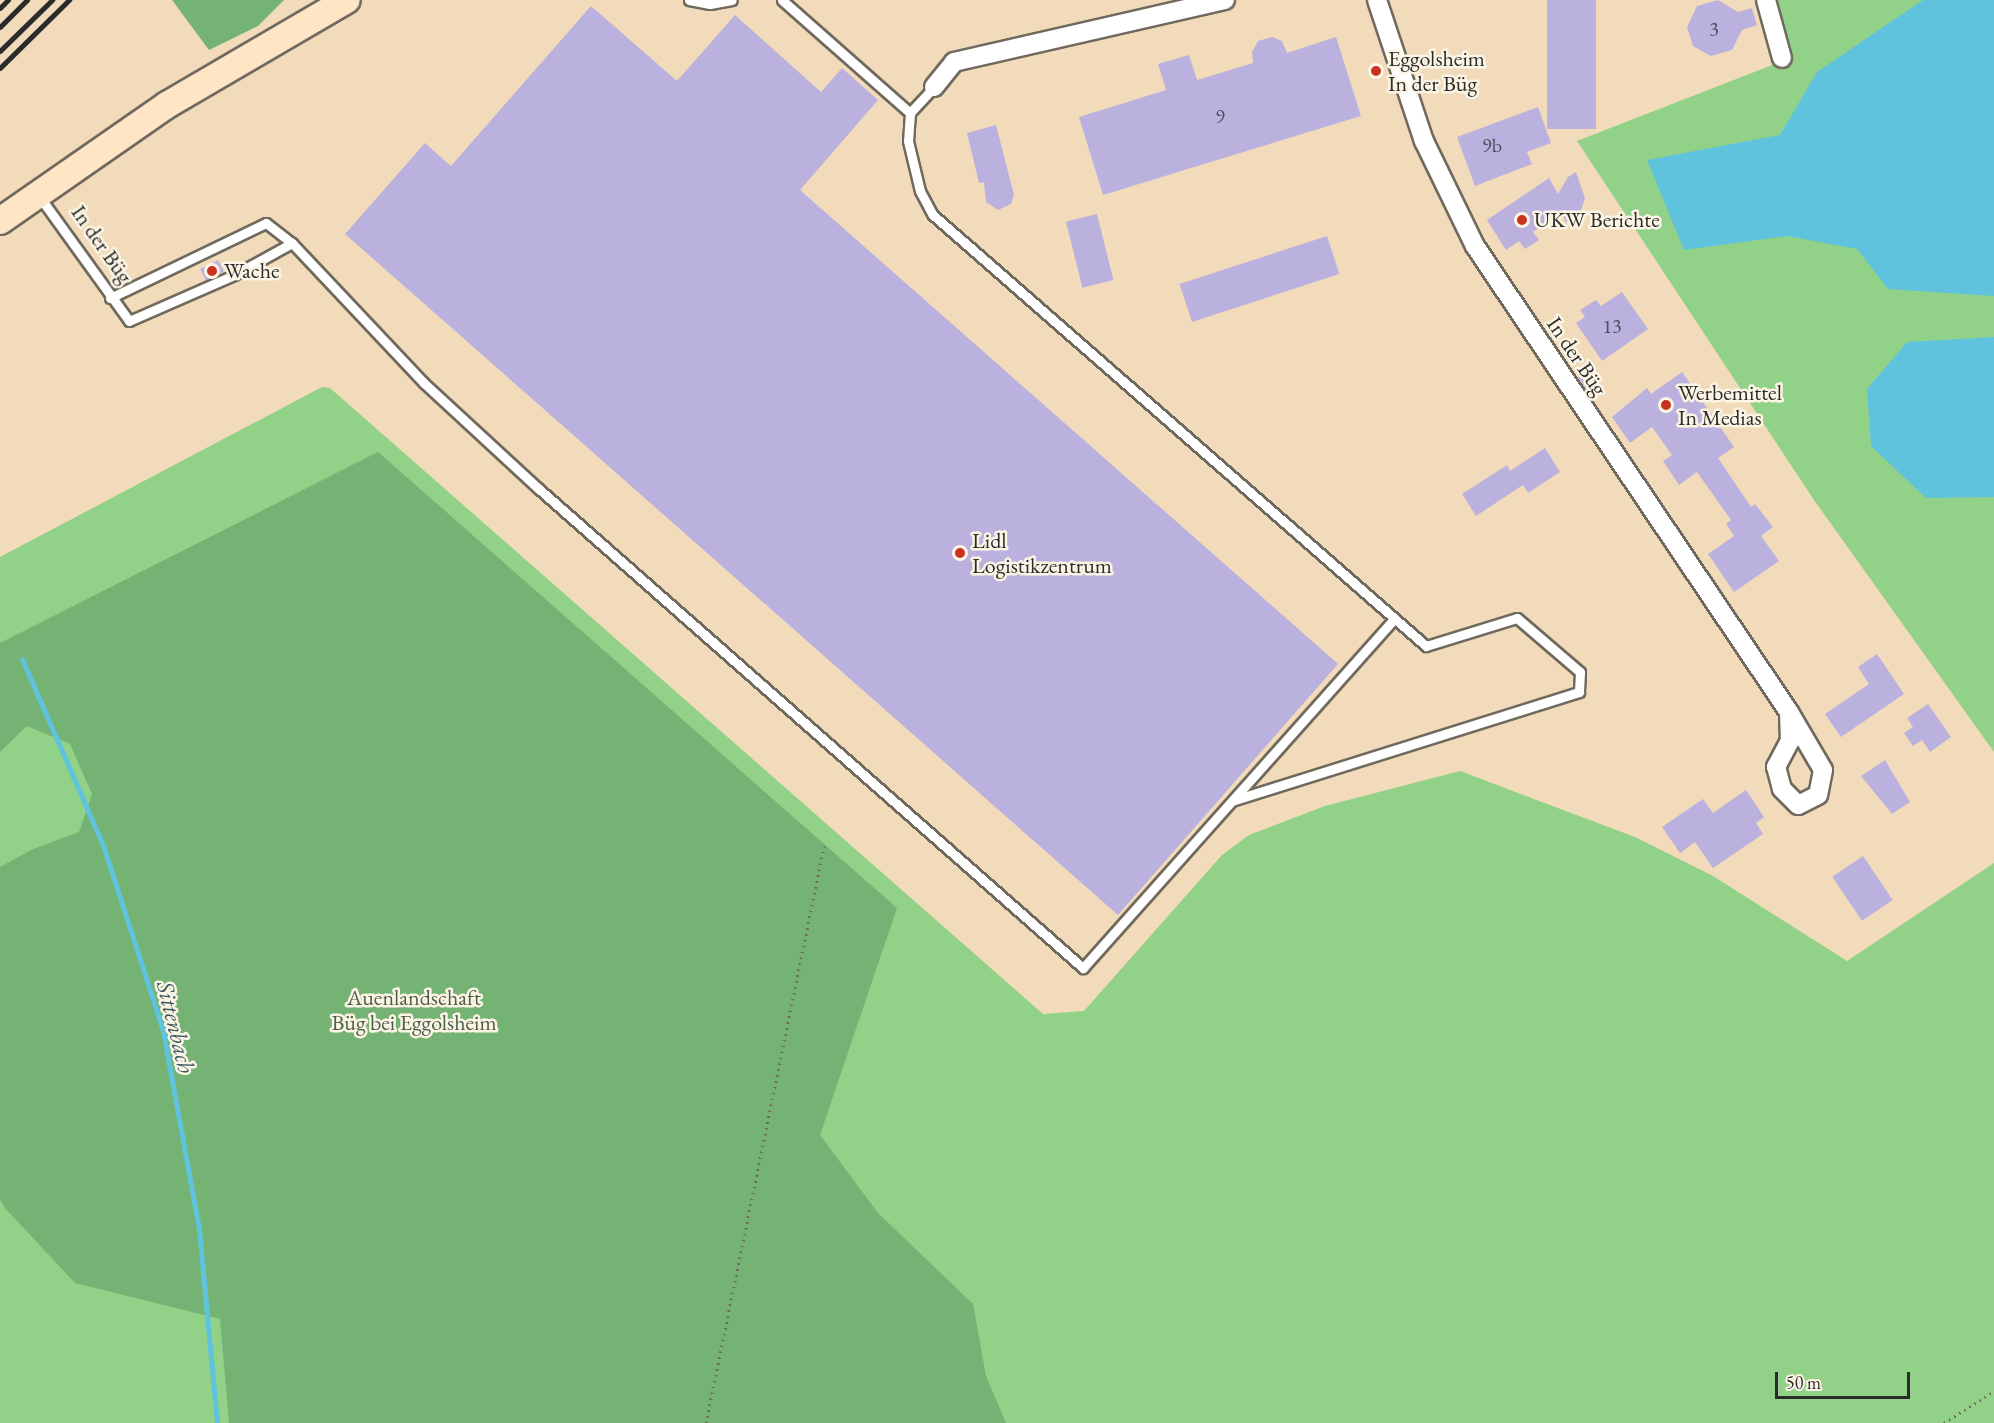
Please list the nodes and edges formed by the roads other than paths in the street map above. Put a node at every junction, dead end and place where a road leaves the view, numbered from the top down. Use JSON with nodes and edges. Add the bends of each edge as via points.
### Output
{"nodes":[{"id":1,"x":347,"y":0,"type":"edge"},
{"id":2,"x":689,"y":0,"type":"edge"},
{"id":3,"x":732,"y":0,"type":"edge"},
{"id":4,"x":782,"y":0,"type":"edge"},
{"id":5,"x":1225,"y":0,"type":"edge"},
{"id":6,"x":1377,"y":0,"type":"edge"},
{"id":7,"x":1766,"y":0,"type":"edge"},
{"id":8,"x":1782,"y":58,"type":"dead end"},
{"id":9,"x":934,"y":87,"type":"joint"},
{"id":10,"x":910,"y":113,"type":"junction"},
{"id":11,"x":38,"y":194,"type":"junction"},
{"id":12,"x":0,"y":221,"type":"edge"},
{"id":13,"x":292,"y":243,"type":"junction"},
{"id":14,"x":110,"y":297,"type":"junction"},
{"id":15,"x":1394,"y":619,"type":"junction"},
{"id":16,"x":1789,"y":712,"type":"dead end"},
{"id":17,"x":1232,"y":800,"type":"junction"}],
"edges":[{"from":1,"to":11,"type":"main road","via":[[222,71]]},
{"from":2,"to":3,"type":"lane","via":[[710,4]]},
{"from":4,"to":10,"type":"lane"},
{"from":5,"to":9,"type":"street","via":[[954,62]]},
{"from":6,"to":16,"type":"street","name":"In der Büg","via":[[1424,141],[1475,246]]},
{"from":7,"to":8,"type":"street"},
{"from":9,"to":10,"type":"lane"},
{"from":10,"to":15,"type":"lane","via":[[908,141],[913,169],[933,215]]},
{"from":11,"to":12,"type":"main road"},
{"from":11,"to":14,"type":"lane","name":"In der Büg"},
{"from":13,"to":14,"type":"lane","via":[[266,223]]},
{"from":13,"to":14,"type":"lane","name":"In der Büg","via":[[234,275],[129,321]]},
{"from":13,"to":17,"type":"lane","via":[[424,383],[539,489],[1083,968]]},
{"from":15,"to":17,"type":"lane"},
{"from":15,"to":17,"type":"lane","via":[[1426,646],[1517,618],[1580,672],[1579,692]]}]}
